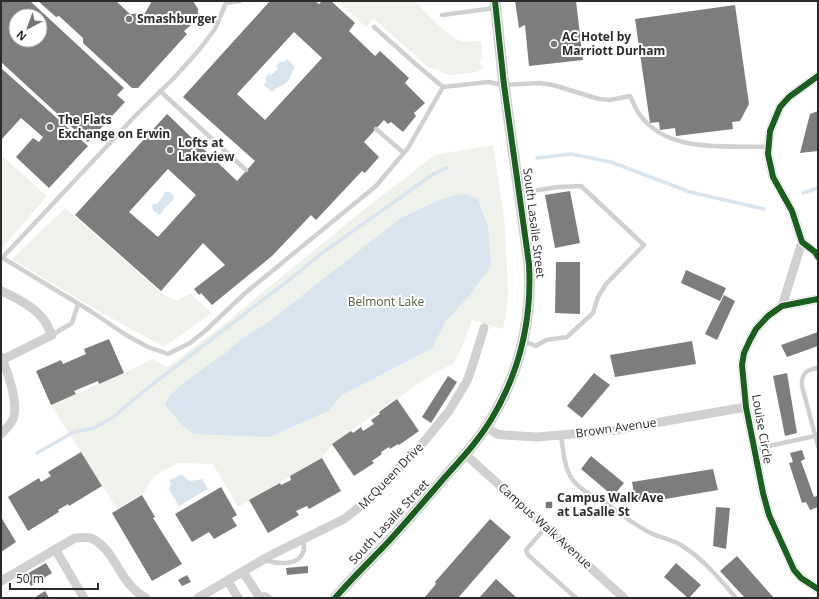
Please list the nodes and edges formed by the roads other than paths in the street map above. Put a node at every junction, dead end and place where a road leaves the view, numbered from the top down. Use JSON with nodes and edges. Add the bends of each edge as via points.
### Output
{"nodes":[{"id":1,"x":240,"y":1,"type":"edge"},
{"id":2,"x":226,"y":2,"type":"edge"},
{"id":3,"x":495,"y":5,"type":"edge"},
{"id":4,"x":442,"y":15,"type":"dead end"},
{"id":5,"x":374,"y":27,"type":"dead end"},
{"id":6,"x":818,"y":76,"type":"edge"},
{"id":7,"x":504,"y":85,"type":"junction"},
{"id":8,"x":443,"y":87,"type":"junction"},
{"id":9,"x":160,"y":91,"type":"junction"},
{"id":10,"x":376,"y":129,"type":"dead end"},
{"id":11,"x":769,"y":147,"type":"junction"},
{"id":12,"x":404,"y":153,"type":"junction"},
{"id":13,"x":246,"y":170,"type":"dead end"},
{"id":14,"x":520,"y":193,"type":"junction"},
{"id":15,"x":802,"y":242,"type":"junction"},
{"id":16,"x":818,"y":257,"type":"edge"},
{"id":17,"x":2,"y":258,"type":"edge"},
{"id":18,"x":1,"y":291,"type":"edge"},
{"id":19,"x":818,"y":299,"type":"edge"},
{"id":20,"x":78,"y":304,"type":"junction"},
{"id":21,"x":782,"y":306,"type":"junction"},
{"id":22,"x":484,"y":328,"type":"dead end"},
{"id":23,"x":52,"y":335,"type":"junction"},
{"id":24,"x":523,"y":341,"type":"junction"},
{"id":25,"x":2,"y":359,"type":"edge"},
{"id":26,"x":818,"y":368,"type":"edge"},
{"id":27,"x":746,"y":407,"type":"junction"},
{"id":28,"x":486,"y":427,"type":"junction"},
{"id":29,"x":1,"y":434,"type":"edge"},
{"id":30,"x":561,"y":435,"type":"junction"},
{"id":31,"x":815,"y":436,"type":"junction"},
{"id":32,"x":818,"y":446,"type":"edge"},
{"id":33,"x":754,"y":449,"type":"junction"},
{"id":34,"x":465,"y":454,"type":"junction"},
{"id":35,"x":546,"y":527,"type":"junction"},
{"id":36,"x":303,"y":539,"type":"junction"},
{"id":37,"x":55,"y":550,"type":"junction"},
{"id":38,"x":262,"y":560,"type":"junction"},
{"id":39,"x":243,"y":572,"type":"junction"},
{"id":40,"x":1,"y":581,"type":"edge"},
{"id":41,"x":228,"y":581,"type":"junction"},
{"id":42,"x":818,"y":590,"type":"edge"},
{"id":43,"x":258,"y":597,"type":"edge"},
{"id":44,"x":84,"y":598,"type":"edge"},
{"id":45,"x":146,"y":598,"type":"edge"},
{"id":46,"x":198,"y":598,"type":"edge"},
{"id":47,"x":238,"y":598,"type":"edge"},
{"id":48,"x":270,"y":598,"type":"edge"},
{"id":49,"x":335,"y":598,"type":"edge"},
{"id":50,"x":576,"y":598,"type":"edge"},
{"id":51,"x":624,"y":598,"type":"edge"},
{"id":52,"x":736,"y":598,"type":"edge"}],
"edges":[{"from":1,"to":2,"type":"lane"},
{"from":2,"to":9,"type":"lane","via":[[215,29]]},
{"from":3,"to":4,"type":"lane"},
{"from":3,"to":7,"type":"street","name":"South Lasalle Street"},
{"from":5,"to":8,"type":"lane"},
{"from":6,"to":11,"type":"street","via":[[780,106],[770,131]]},
{"from":7,"to":8,"type":"lane","via":[[488,82]]},
{"from":7,"to":11,"type":"lane","via":[[553,85],[599,100],[630,96],[640,115],[663,135],[694,145]]},
{"from":7,"to":14,"type":"street","name":"South Lasalle Street"},
{"from":8,"to":12,"type":"lane"},
{"from":9,"to":13,"type":"lane"},
{"from":9,"to":17,"type":"lane"},
{"from":10,"to":12,"type":"lane"},
{"from":11,"to":15,"type":"street","via":[[773,177],[792,211]]},
{"from":12,"to":20,"type":"lane","via":[[376,186],[244,294],[190,343],[168,354],[126,335]]},
{"from":14,"to":24,"type":"street","name":"South Lasalle Street","via":[[530,286]]},
{"from":14,"to":24,"type":"lane","via":[[581,186],[644,245],[606,284],[593,313],[567,337],[546,340],[536,346]]},
{"from":15,"to":16,"type":"street"},
{"from":15,"to":21,"type":"street"},
{"from":17,"to":20,"type":"lane"},
{"from":18,"to":23,"type":"street","via":[[40,315]]},
{"from":19,"to":21,"type":"street","name":"Louise Circle"},
{"from":20,"to":23,"type":"lane","via":[[72,323]]},
{"from":21,"to":27,"type":"street","name":"Louise Circle","via":[[756,329],[744,353],[742,365]]},
{"from":22,"to":36,"type":"street","name":"McQueen Drive","via":[[467,381],[438,426],[357,511]]},
{"from":23,"to":25,"type":"street"},
{"from":24,"to":28,"type":"street","name":"South Lasalle Street","via":[[517,365],[497,410]]},
{"from":25,"to":29,"type":"street","via":[[15,407],[13,419]]},
{"from":26,"to":31,"type":"lane","via":[[810,369],[801,379]]},
{"from":27,"to":30,"type":"street","name":"Brown Avenue","via":[[615,430]]},
{"from":27,"to":33,"type":"street","name":"Louise Circle"},
{"from":28,"to":30,"type":"street","name":"Brown Avenue","via":[[504,435]]},
{"from":28,"to":34,"type":"street","name":"South Lasalle Street"},
{"from":30,"to":52,"type":"lane","via":[[567,468],[572,479],[632,522],[652,534],[680,544],[693,553]]},
{"from":31,"to":32,"type":"lane"},
{"from":31,"to":33,"type":"lane"},
{"from":33,"to":42,"type":"street","name":"Louise Circle","via":[[769,515],[782,546],[794,570]]},
{"from":34,"to":35,"type":"street","name":"Campus Walk Avenue"},
{"from":34,"to":49,"type":"street","name":"South Lasalle Street"},
{"from":35,"to":50,"type":"lane","via":[[526,550],[528,555]]},
{"from":35,"to":51,"type":"street","name":"Campus Walk Avenue"},
{"from":36,"to":38,"type":"street","name":"McQueen Drive"},
{"from":36,"to":38,"type":"lane","via":[[304,549],[295,561],[278,563]]},
{"from":37,"to":40,"type":"street"},
{"from":37,"to":44,"type":"street"},
{"from":37,"to":45,"type":"street","via":[[75,538],[93,539],[102,546],[126,582]]},
{"from":38,"to":39,"type":"street","name":"McQueen Drive"},
{"from":39,"to":41,"type":"street","name":"McQueen Drive"},
{"from":39,"to":43,"type":"street"},
{"from":41,"to":46,"type":"street","name":"McQueen Drive"},
{"from":41,"to":47,"type":"street"},
{"from":43,"to":48,"type":"lane","via":[[263,594]]}]}
